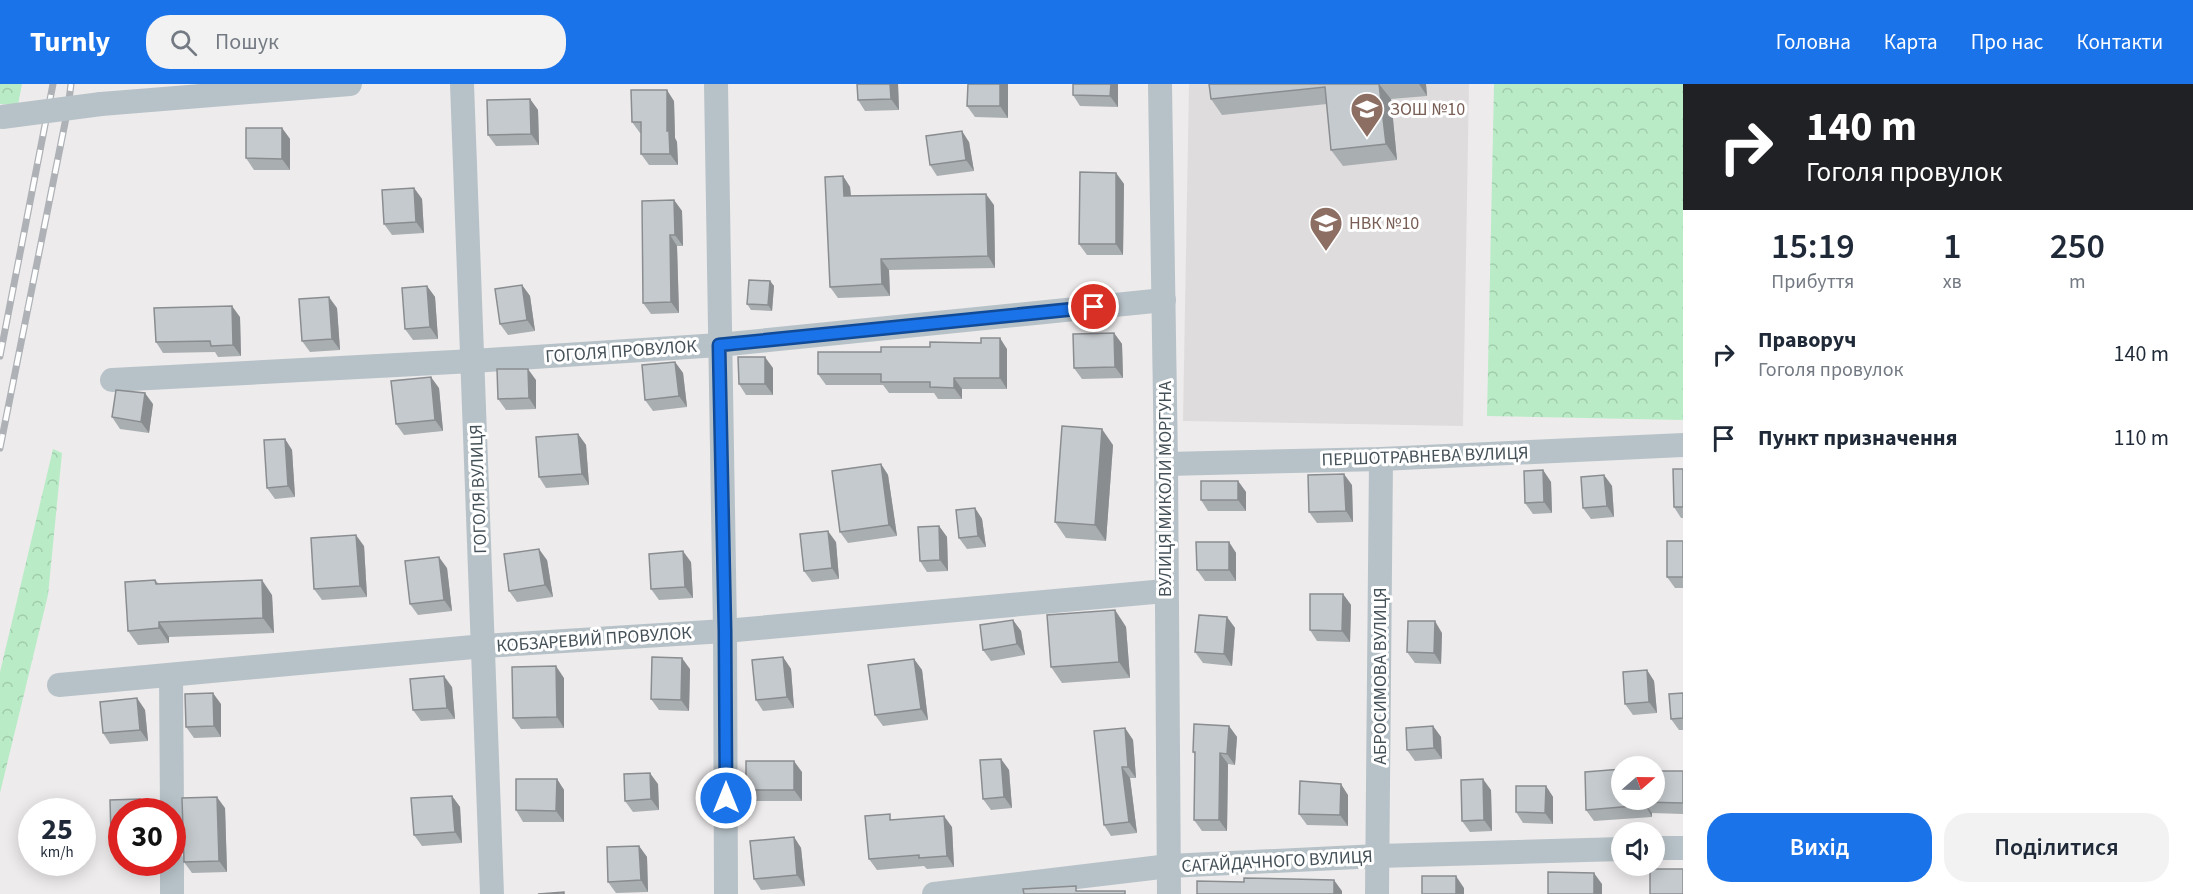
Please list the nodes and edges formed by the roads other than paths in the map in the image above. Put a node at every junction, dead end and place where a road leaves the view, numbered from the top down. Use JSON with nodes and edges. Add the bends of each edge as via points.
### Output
{"nodes":[{"id":1,"x":350,"y":84,"type":"edge"},
{"id":2,"x":462,"y":84,"type":"edge"},
{"id":3,"x":716,"y":84,"type":"edge"},
{"id":4,"x":1160,"y":84,"type":"edge"},
{"id":5,"x":168,"y":91,"type":"edge"},
{"id":6,"x":1,"y":117,"type":"edge"},
{"id":7,"x":1164,"y":300,"type":"junction"},
{"id":8,"x":719,"y":345,"type":"junction"},
{"id":9,"x":473,"y":361,"type":"junction"},
{"id":10,"x":112,"y":380,"type":"dead end"},
{"id":11,"x":1683,"y":445,"type":"edge"},
{"id":12,"x":1381,"y":459,"type":"junction"},
{"id":13,"x":1166,"y":464,"type":"junction"},
{"id":14,"x":1165,"y":591,"type":"junction"},
{"id":15,"x":725,"y":631,"type":"junction"},
{"id":16,"x":484,"y":646,"type":"junction"},
{"id":17,"x":171,"y":676,"type":"junction"},
{"id":18,"x":59,"y":686,"type":"dead end"},
{"id":19,"x":172,"y":798,"type":"edge"},
{"id":20,"x":1665,"y":848,"type":"edge"},
{"id":21,"x":1683,"y":848,"type":"edge"},
{"id":22,"x":1611,"y":849,"type":"edge"},
{"id":23,"x":1378,"y":856,"type":"junction"},
{"id":24,"x":1169,"y":866,"type":"junction"},
{"id":25,"x":172,"y":876,"type":"edge"},
{"id":26,"x":172,"y":894,"type":"edge"},
{"id":27,"x":492,"y":894,"type":"edge"},
{"id":28,"x":726,"y":894,"type":"edge"},
{"id":29,"x":934,"y":894,"type":"edge"},
{"id":30,"x":1169,"y":894,"type":"edge"},
{"id":31,"x":1377,"y":894,"type":"edge"}],
"edges":[{"from":1,"to":5,"type":"street"},
{"from":2,"to":9,"type":"street","name":"ГОГОЛЯ ВУЛИЦЯ"},
{"from":3,"to":8,"type":"street"},
{"from":4,"to":7,"type":"street","name":"ВУЛИЦЯ МИКОЛИ МОРГУНА"},
{"from":5,"to":6,"type":"street","bridge":true},
{"from":7,"to":8,"type":"street","name":"ГОГОЛЯ ПРОВУЛОК"},
{"from":7,"to":13,"type":"street","name":"ВУЛИЦЯ МИКОЛИ МОРГУНА"},
{"from":8,"to":9,"type":"street","name":"ГОГОЛЯ ПРОВУЛОК"},
{"from":8,"to":15,"type":"street"},
{"from":9,"to":10,"type":"street","name":"ГОГОЛЯ ПРОВУЛОК"},
{"from":9,"to":16,"type":"street","name":"ГОГОЛЯ ВУЛИЦЯ"},
{"from":11,"to":12,"type":"street","name":"ПЕРШОТРАВНЕВА ВУЛИЦЯ"},
{"from":12,"to":13,"type":"street","name":"ПЕРШОТРАВНЕВА ВУЛИЦЯ"},
{"from":12,"to":23,"type":"street","name":"АБРОСИМОВА ВУЛИЦЯ"},
{"from":13,"to":14,"type":"street","name":"ВУЛИЦЯ МИКОЛИ МОРГУНА"},
{"from":14,"to":15,"type":"street","name":"КОБЗАРЕВИЙ ПРОВУЛОК"},
{"from":14,"to":24,"type":"street","name":"ВУЛИЦЯ МИКОЛИ МОРГУНА"},
{"from":15,"to":16,"type":"street","name":"КОБЗАРЕВИЙ ПРОВУЛОК"},
{"from":15,"to":28,"type":"street"},
{"from":16,"to":17,"type":"street","name":"КОБЗАРЕВИЙ ПРОВУЛОК"},
{"from":16,"to":27,"type":"street","name":"ГОГОЛЯ ВУЛИЦЯ"},
{"from":17,"to":18,"type":"street","name":"КОБЗАРЕВИЙ ПРОВУЛОК"},
{"from":17,"to":19,"type":"street"},
{"from":20,"to":21,"type":"street"},
{"from":22,"to":23,"type":"street","name":"САГАЙДАЧНОГО ВУЛИЦЯ"},
{"from":23,"to":24,"type":"street","name":"САГАЙДАЧНОГО ВУЛИЦЯ"},
{"from":23,"to":31,"type":"street","name":"АБРОСИМОВА ВУЛИЦЯ"},
{"from":24,"to":29,"type":"street","name":"САГАЙДАЧНОГО ВУЛИЦЯ"},
{"from":24,"to":30,"type":"street","name":"ВУЛИЦЯ МИКОЛИ МОРГУНА"},
{"from":25,"to":26,"type":"street"}]}
